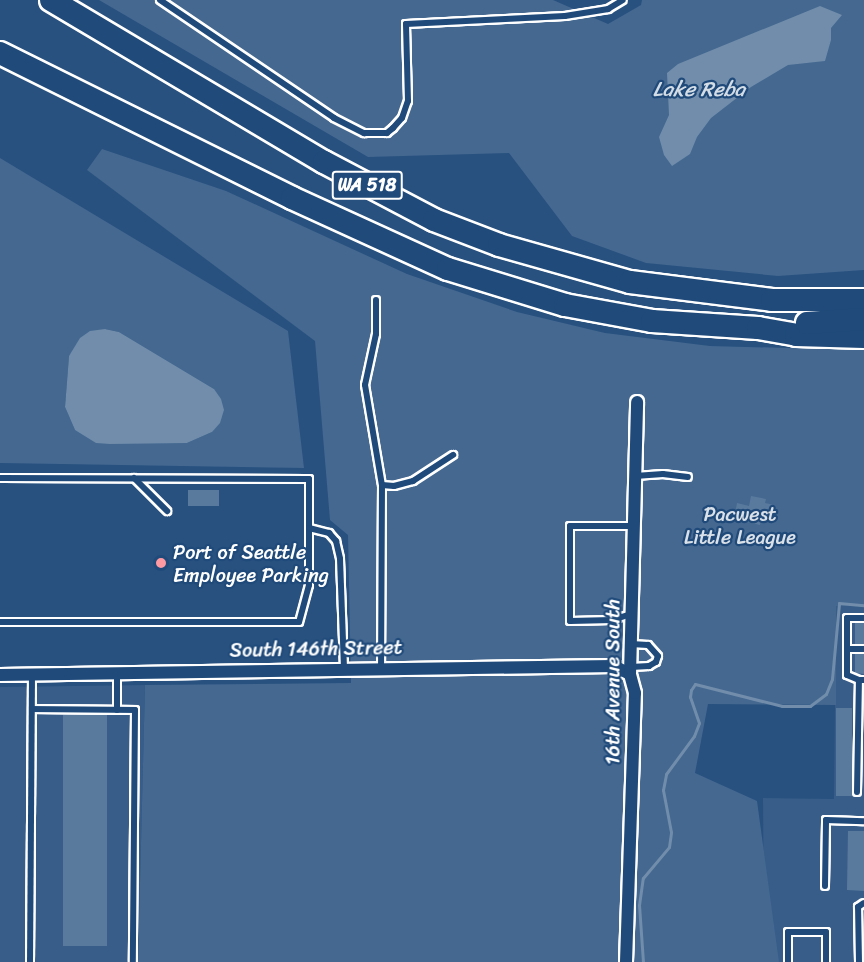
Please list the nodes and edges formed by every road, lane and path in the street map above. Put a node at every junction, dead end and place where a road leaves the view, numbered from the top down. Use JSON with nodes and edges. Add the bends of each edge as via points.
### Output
{"nodes":[{"id":1,"x":51,"y":0,"type":"edge"},
{"id":2,"x":160,"y":0,"type":"edge"},
{"id":3,"x":622,"y":1,"type":"edge"},
{"id":4,"x":0,"y":53,"type":"edge"},
{"id":5,"x":864,"y":285,"type":"edge"},
{"id":6,"x":714,"y":294,"type":"junction"},
{"id":7,"x":376,"y":300,"type":"dead end"},
{"id":8,"x":864,"y":300,"type":"edge"},
{"id":9,"x":864,"y":319,"type":"edge"},
{"id":10,"x":758,"y":328,"type":"junction"},
{"id":11,"x":864,"y":336,"type":"edge"},
{"id":12,"x":638,"y":402,"type":"dead end"},
{"id":13,"x":453,"y":455,"type":"dead end"},
{"id":14,"x":635,"y":476,"type":"junction"},
{"id":15,"x":688,"y":477,"type":"dead end"},
{"id":16,"x":0,"y":478,"type":"edge"},
{"id":17,"x":134,"y":478,"type":"junction"},
{"id":18,"x":382,"y":485,"type":"junction"},
{"id":19,"x":167,"y":511,"type":"dead end"},
{"id":20,"x":634,"y":526,"type":"junction"},
{"id":21,"x":309,"y":528,"type":"junction"},
{"id":22,"x":632,"y":614,"type":"junction"},
{"id":23,"x":864,"y":618,"type":"edge"},
{"id":24,"x":0,"y":622,"type":"edge"},
{"id":25,"x":631,"y":644,"type":"junction"},
{"id":26,"x":847,"y":649,"type":"junction"},
{"id":27,"x":864,"y":649,"type":"edge"},
{"id":28,"x":344,"y":668,"type":"junction"},
{"id":29,"x":381,"y":668,"type":"junction"},
{"id":30,"x":630,"y":670,"type":"junction"},
{"id":31,"x":117,"y":672,"type":"junction"},
{"id":32,"x":32,"y":674,"type":"junction"},
{"id":33,"x":0,"y":675,"type":"edge"},
{"id":34,"x":861,"y":680,"type":"edge"},
{"id":35,"x":32,"y":709,"type":"junction"},
{"id":36,"x":117,"y":710,"type":"junction"},
{"id":37,"x":861,"y":727,"type":"edge"},
{"id":38,"x":861,"y":774,"type":"edge"},
{"id":39,"x":857,"y":792,"type":"dead end"},
{"id":40,"x":864,"y":820,"type":"edge"},
{"id":41,"x":825,"y":886,"type":"dead end"},
{"id":42,"x":864,"y":903,"type":"edge"},
{"id":43,"x":861,"y":933,"type":"edge"},
{"id":44,"x":30,"y":962,"type":"edge"},
{"id":45,"x":133,"y":962,"type":"edge"},
{"id":46,"x":626,"y":962,"type":"edge"},
{"id":47,"x":788,"y":962,"type":"edge"},
{"id":48,"x":826,"y":962,"type":"edge"},
{"id":49,"x":859,"y":962,"type":"edge"}],
"edges":[{"from":1,"to":6,"type":"highway","number":"WA 518","via":[[324,162],[434,220],[546,260],[609,277]]},
{"from":2,"to":3,"type":"lane","via":[[334,118],[364,133],[387,133],[402,118],[408,101],[406,24],[565,16],[608,9]]},
{"from":4,"to":10,"type":"highway","number":"WA 518","via":[[292,198],[448,269],[591,310],[652,321]]},
{"from":5,"to":6,"type":"highway"},
{"from":6,"to":8,"type":"highway","number":"WA 518","via":[[772,300]]},
{"from":7,"to":18,"type":"lane","via":[[376,334],[366,385]]},
{"from":9,"to":10,"type":"highway","number":"WA 518"},
{"from":10,"to":11,"type":"highway","via":[[796,335]]},
{"from":12,"to":14,"type":"street","name":"16th Avenue South"},
{"from":13,"to":18,"type":"lane","via":[[413,481]]},
{"from":14,"to":15,"type":"lane"},
{"from":14,"to":20,"type":"street","name":"16th Avenue South"},
{"from":16,"to":17,"type":"lane"},
{"from":17,"to":19,"type":"lane"},
{"from":17,"to":21,"type":"lane","via":[[309,479]]},
{"from":18,"to":29,"type":"lane"},
{"from":20,"to":22,"type":"street","name":"16th Avenue South"},
{"from":20,"to":22,"type":"lane","via":[[570,526],[570,621],[612,620]]},
{"from":21,"to":24,"type":"lane","via":[[309,585],[299,622]]},
{"from":21,"to":28,"type":"lane","via":[[329,533],[338,550]]},
{"from":22,"to":25,"type":"street","name":"16th Avenue South"},
{"from":23,"to":26,"type":"lane","via":[[848,618]]},
{"from":25,"to":30,"type":"street","name":"16th Avenue South"},
{"from":25,"to":30,"type":"lane","via":[[648,645],[658,656],[649,666]]},
{"from":26,"to":27,"type":"lane"},
{"from":26,"to":34,"type":"lane","via":[[847,675]]},
{"from":28,"to":29,"type":"street","name":"South 146th Street"},
{"from":28,"to":31,"type":"street","name":"South 146th Street"},
{"from":29,"to":30,"type":"street","name":"South 146th Street","via":[[614,666]]},
{"from":30,"to":46,"type":"street","name":"16th Avenue South","via":[[635,693]]},
{"from":31,"to":32,"type":"street","name":"South 146th Street"},
{"from":31,"to":36,"type":"lane"},
{"from":32,"to":33,"type":"street","name":"South 146th Street"},
{"from":32,"to":35,"type":"lane"},
{"from":34,"to":37,"type":"lane"},
{"from":35,"to":36,"type":"lane"},
{"from":35,"to":44,"type":"lane"},
{"from":36,"to":45,"type":"lane","via":[[135,710]]},
{"from":37,"to":38,"type":"lane"},
{"from":38,"to":39,"type":"lane"},
{"from":40,"to":41,"type":"lane","via":[[826,820]]},
{"from":42,"to":43,"type":"lane","via":[[858,907]]},
{"from":43,"to":49,"type":"lane"},
{"from":47,"to":48,"type":"lane","via":[[788,932],[826,933]]}]}
